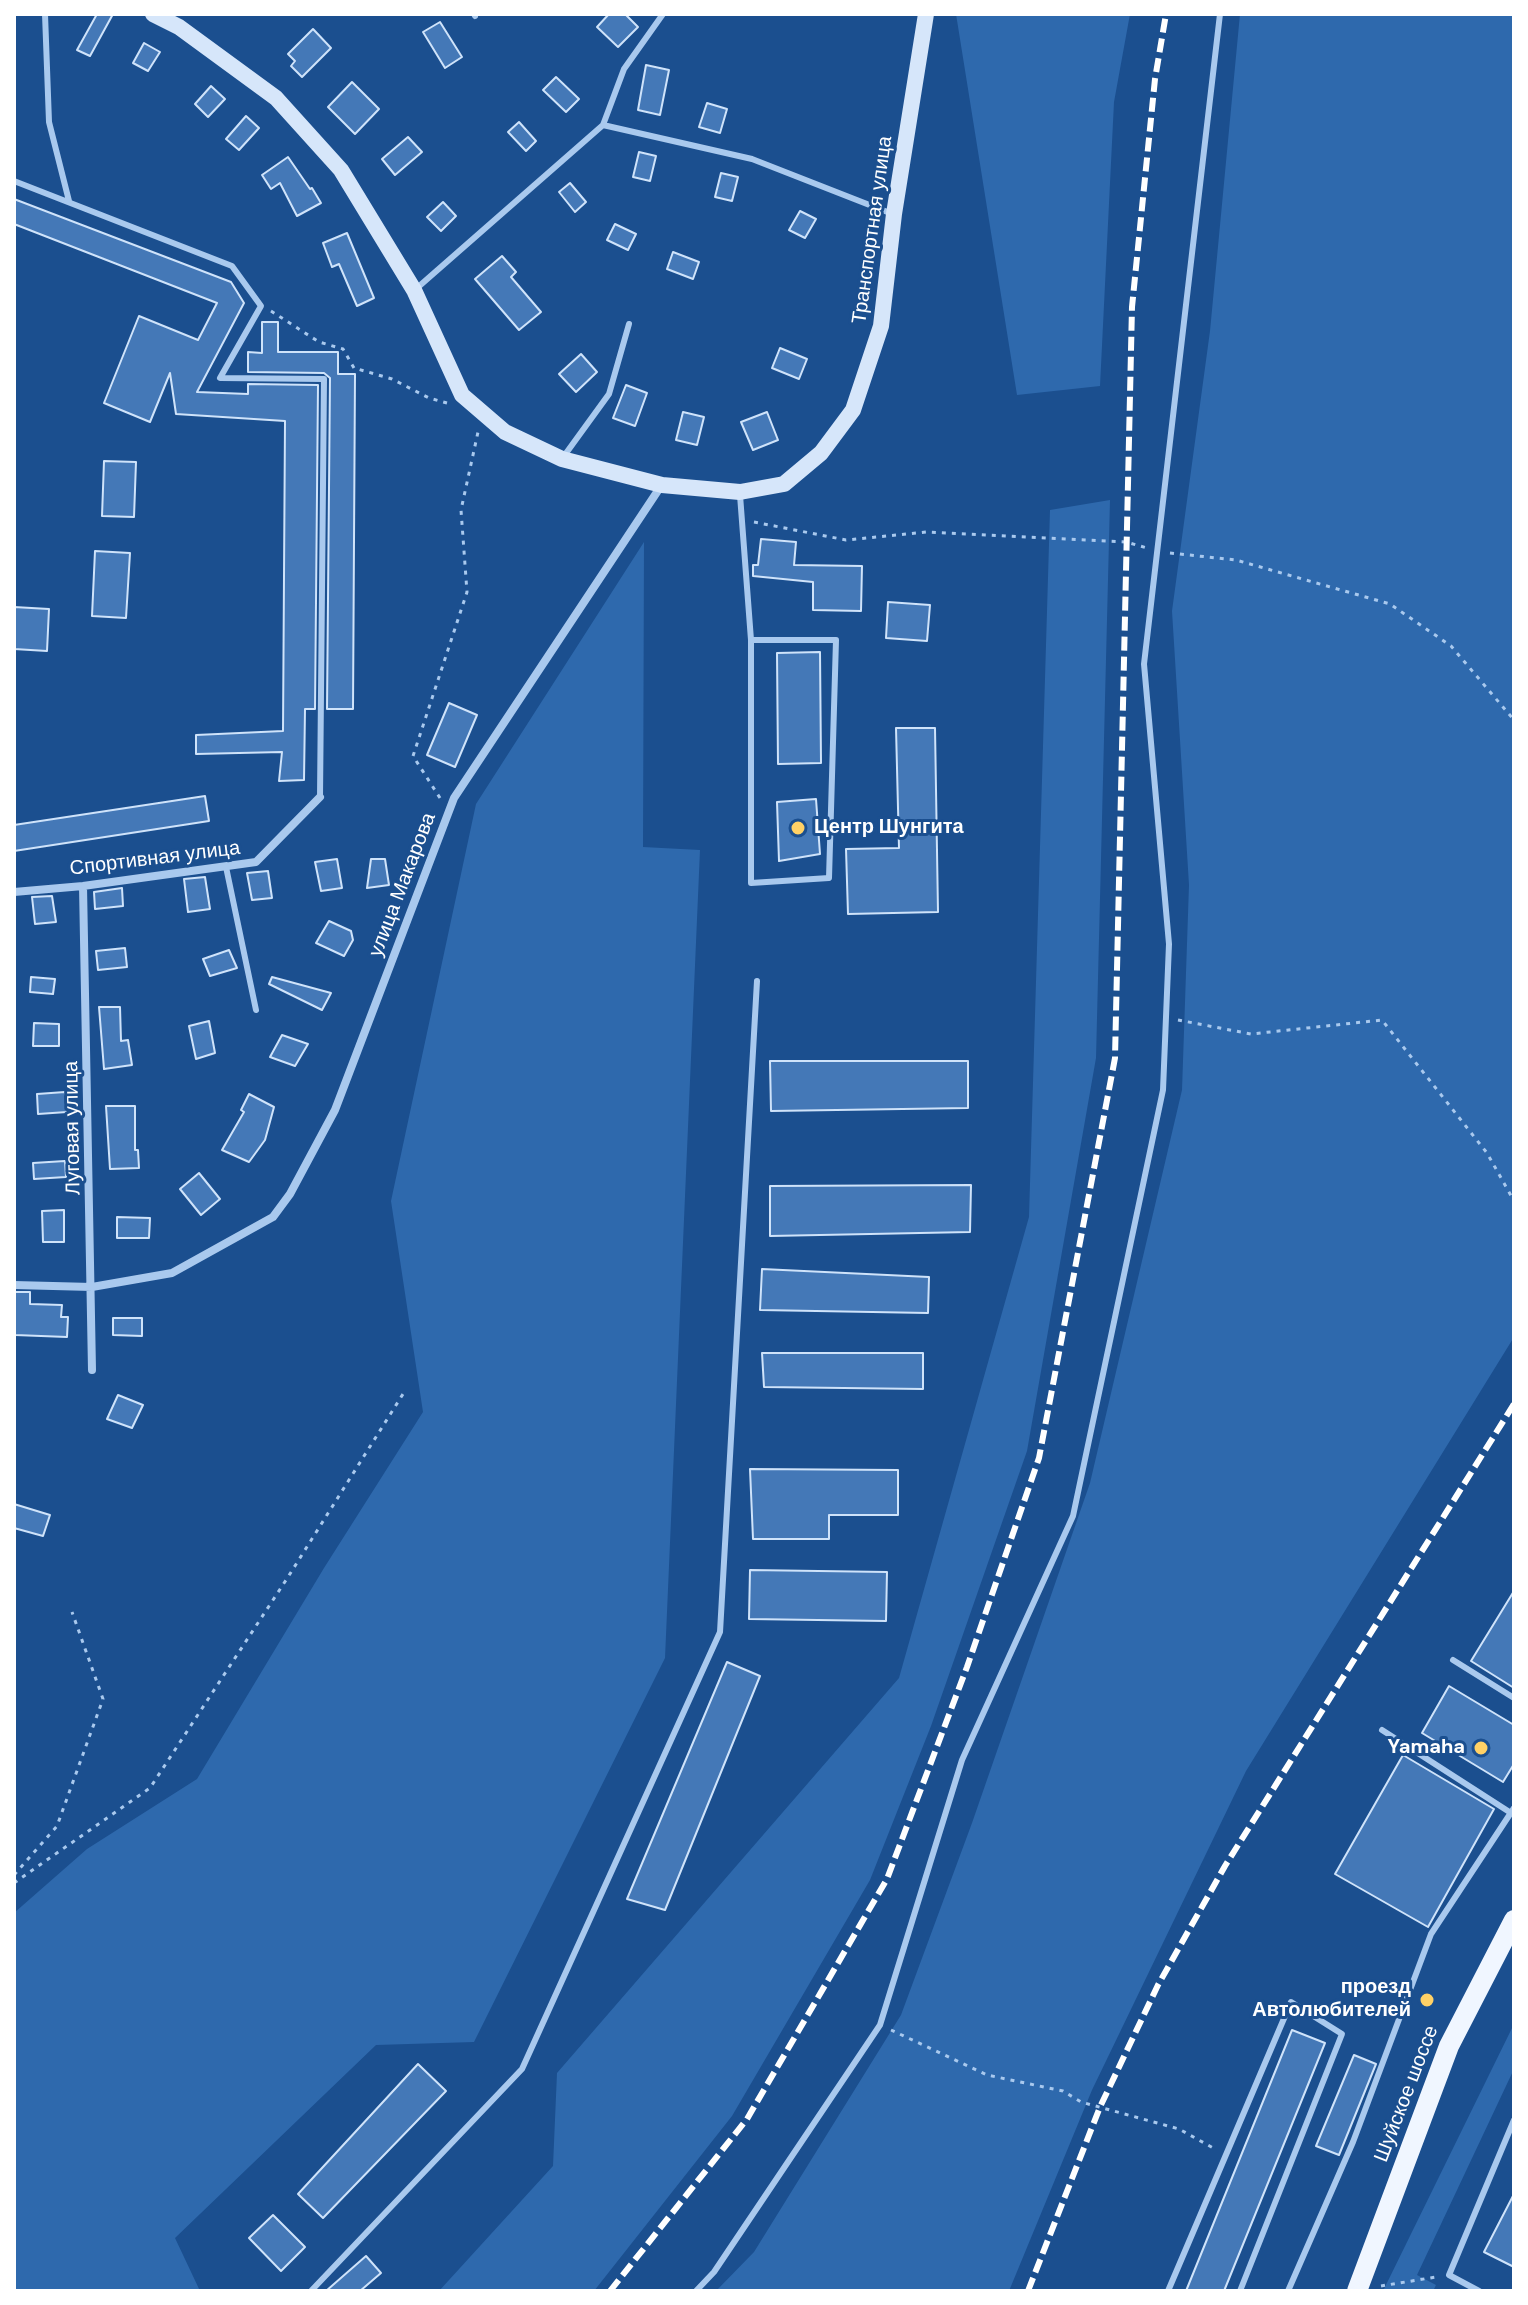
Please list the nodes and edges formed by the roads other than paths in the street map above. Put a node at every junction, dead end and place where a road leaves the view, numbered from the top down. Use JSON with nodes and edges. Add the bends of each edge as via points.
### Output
{"nodes":[{"id":1,"x":45,"y":14,"type":"edge"},
{"id":2,"x":153,"y":14,"type":"edge"},
{"id":3,"x":663,"y":14,"type":"edge"},
{"id":4,"x":926,"y":14,"type":"edge"},
{"id":5,"x":1220,"y":14,"type":"edge"},
{"id":6,"x":603,"y":125,"type":"junction"},
{"id":7,"x":14,"y":181,"type":"edge"},
{"id":8,"x":69,"y":201,"type":"junction"},
{"id":9,"x":894,"y":214,"type":"junction"},
{"id":10,"x":414,"y":290,"type":"junction"},
{"id":11,"x":629,"y":324,"type":"dead end"},
{"id":12,"x":562,"y":459,"type":"junction"},
{"id":13,"x":662,"y":485,"type":"junction"},
{"id":14,"x":740,"y":492,"type":"junction"},
{"id":15,"x":751,"y":640,"type":"junction"},
{"id":16,"x":320,"y":797,"type":"joint"},
{"id":17,"x":226,"y":867,"type":"junction"},
{"id":18,"x":83,"y":886,"type":"junction"},
{"id":19,"x":14,"y":892,"type":"edge"},
{"id":20,"x":757,"y":981,"type":"dead end"},
{"id":21,"x":256,"y":1010,"type":"dead end"},
{"id":22,"x":14,"y":1285,"type":"edge"},
{"id":23,"x":92,"y":1287,"type":"junction"},
{"id":24,"x":92,"y":1370,"type":"dead end"},
{"id":25,"x":1453,"y":1660,"type":"dead end"},
{"id":26,"x":1514,"y":1698,"type":"edge"},
{"id":27,"x":1382,"y":1730,"type":"dead end"},
{"id":28,"x":1513,"y":1811,"type":"edge"},
{"id":29,"x":1514,"y":1920,"type":"edge"},
{"id":30,"x":1514,"y":2120,"type":"edge"},
{"id":31,"x":1357,"y":2290,"type":"edge"},
{"id":32,"x":311,"y":2291,"type":"edge"},
{"id":33,"x":696,"y":2291,"type":"edge"},
{"id":34,"x":1168,"y":2291,"type":"edge"},
{"id":35,"x":1240,"y":2291,"type":"edge"},
{"id":36,"x":1288,"y":2291,"type":"edge"},
{"id":37,"x":1479,"y":2291,"type":"edge"}],
"edges":[{"from":1,"to":8,"type":"lane","via":[[49,122]]},
{"from":2,"to":10,"type":"main road","name":"Транспортная улица","via":[[276,98],[341,170]]},
{"from":3,"to":6,"type":"lane","via":[[624,69]]},
{"from":4,"to":9,"type":"main road","name":"Транспортная улица"},
{"from":5,"to":33,"type":"lane","via":[[1144,664],[1169,944],[1163,1090],[1073,1516],[962,1760],[880,2025]]},
{"from":6,"to":9,"type":"lane","via":[[752,159]]},
{"from":6,"to":10,"type":"lane"},
{"from":7,"to":8,"type":"lane"},
{"from":8,"to":16,"type":"lane","via":[[232,266],[261,306],[220,378],[324,379]]},
{"from":9,"to":14,"type":"main road","name":"Транспортная улица","via":[[881,326],[853,410],[821,453],[784,484]]},
{"from":10,"to":12,"type":"main road","name":"Транспортная улица","via":[[462,395],[505,432]]},
{"from":11,"to":12,"type":"lane","via":[[609,394]]},
{"from":12,"to":13,"type":"main road","name":"Транспортная улица"},
{"from":13,"to":14,"type":"main road","name":"Транспортная улица"},
{"from":13,"to":23,"type":"street","name":"улица Макарова","via":[[454,798],[335,1110],[290,1194],[273,1217],[172,1273]]},
{"from":14,"to":15,"type":"lane"},
{"from":15,"to":15,"type":"lane","via":[[751,883],[829,878],[836,640]]},
{"from":16,"to":17,"type":"street","name":"Спортивная улица","via":[[256,862]]},
{"from":17,"to":18,"type":"street","name":"Спортивная улица"},
{"from":17,"to":21,"type":"lane"},
{"from":18,"to":19,"type":"street","name":"Спортивная улица"},
{"from":18,"to":23,"type":"street","name":"Луговая улица"},
{"from":20,"to":32,"type":"lane","via":[[720,1632],[522,2069]]},
{"from":22,"to":23,"type":"street","name":"улица Макарова"},
{"from":23,"to":24,"type":"street","name":"Луговая улица"},
{"from":25,"to":26,"type":"lane"},
{"from":27,"to":28,"type":"lane"},
{"from":28,"to":36,"type":"lane","via":[[1431,1934],[1353,2142]]},
{"from":29,"to":31,"type":"main road","name":"Шуйское шоссе","via":[[1449,2046]]},
{"from":30,"to":37,"type":"lane","via":[[1449,2275]]},
{"from":34,"to":35,"type":"lane","via":[[1291,2002],[1342,2034]]}]}
